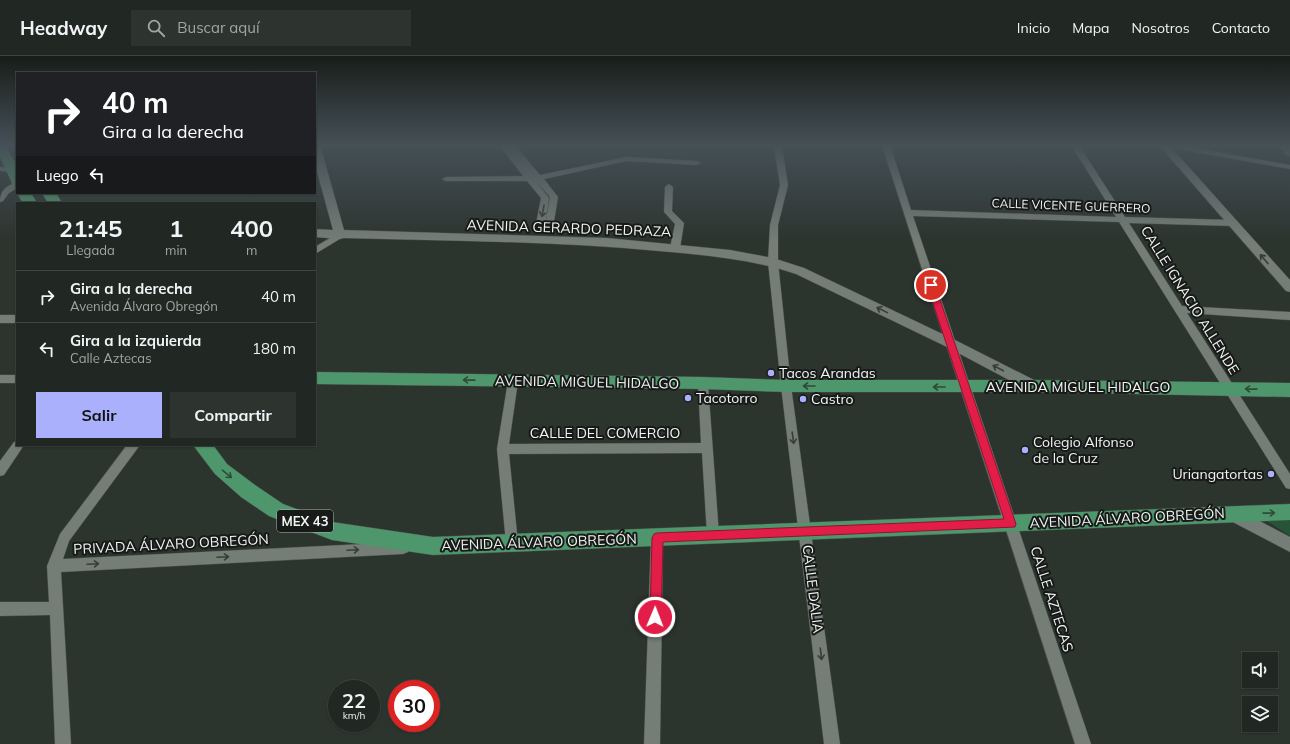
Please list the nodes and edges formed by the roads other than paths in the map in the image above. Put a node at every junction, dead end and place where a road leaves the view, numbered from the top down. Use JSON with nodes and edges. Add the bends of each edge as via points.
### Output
{"nodes":[{"id":1,"x":324,"y":177,"type":"edge"},
{"id":2,"x":519,"y":177,"type":"edge"},
{"id":3,"x":528,"y":177,"type":"edge"},
{"id":4,"x":529,"y":177,"type":"edge"},
{"id":5,"x":542,"y":177,"type":"edge"},
{"id":6,"x":783,"y":177,"type":"edge"},
{"id":7,"x":896,"y":177,"type":"edge"},
{"id":8,"x":1096,"y":177,"type":"edge"},
{"id":9,"x":1193,"y":177,"type":"edge"},
{"id":10,"x":446,"y":178,"type":"dead end"},
{"id":11,"x":538,"y":178,"type":"junction"},
{"id":12,"x":16,"y":186,"type":"edge"},
{"id":13,"x":669,"y":187,"type":"dead end"},
{"id":14,"x":0,"y":198,"type":"edge"},
{"id":15,"x":908,"y":213,"type":"junction"},
{"id":16,"x":1123,"y":220,"type":"junction"},
{"id":17,"x":1233,"y":223,"type":"junction"},
{"id":18,"x":316,"y":234,"type":"edge"},
{"id":19,"x":340,"y":235,"type":"junction"},
{"id":20,"x":675,"y":248,"type":"junction"},
{"id":21,"x":316,"y":250,"type":"edge"},
{"id":22,"x":773,"y":262,"type":"junction"},
{"id":23,"x":1290,"y":288,"type":"edge"},
{"id":24,"x":1180,"y":309,"type":"junction"},
{"id":25,"x":1290,"y":316,"type":"edge"},
{"id":26,"x":0,"y":319,"type":"edge"},
{"id":27,"x":16,"y":319,"type":"edge"},
{"id":28,"x":950,"y":343,"type":"junction"},
{"id":29,"x":316,"y":378,"type":"edge"},
{"id":30,"x":0,"y":379,"type":"edge"},
{"id":31,"x":16,"y":379,"type":"edge"},
{"id":32,"x":513,"y":381,"type":"junction"},
{"id":33,"x":703,"y":383,"type":"junction"},
{"id":34,"x":786,"y":386,"type":"junction"},
{"id":35,"x":1033,"y":386,"type":"junction"},
{"id":36,"x":964,"y":387,"type":"junction"},
{"id":37,"x":1230,"y":389,"type":"junction"},
{"id":38,"x":1290,"y":390,"type":"edge"},
{"id":39,"x":17,"y":446,"type":"edge"},
{"id":40,"x":133,"y":446,"type":"edge"},
{"id":41,"x":203,"y":446,"type":"edge"},
{"id":42,"x":707,"y":448,"type":"junction"},
{"id":43,"x":503,"y":449,"type":"junction"},
{"id":44,"x":0,"y":471,"type":"edge"},
{"id":45,"x":1290,"y":484,"type":"edge"},
{"id":46,"x":1290,"y":512,"type":"edge"},
{"id":47,"x":1234,"y":514,"type":"junction"},
{"id":48,"x":1011,"y":524,"type":"junction"},
{"id":49,"x":806,"y":532,"type":"junction"},
{"id":50,"x":713,"y":535,"type":"junction"},
{"id":51,"x":657,"y":538,"type":"junction"},
{"id":52,"x":512,"y":542,"type":"junction"},
{"id":53,"x":1290,"y":545,"type":"edge"},
{"id":54,"x":432,"y":546,"type":"junction"},
{"id":55,"x":54,"y":566,"type":"junction"},
{"id":56,"x":57,"y":608,"type":"junction"},
{"id":57,"x":0,"y":609,"type":"edge"},
{"id":58,"x":63,"y":744,"type":"edge"},
{"id":59,"x":652,"y":744,"type":"edge"},
{"id":60,"x":832,"y":744,"type":"edge"},
{"id":61,"x":1083,"y":744,"type":"edge"}],
"edges":[{"from":1,"to":19,"type":"street"},
{"from":2,"to":10,"type":"street"},
{"from":3,"to":11,"type":"street","one_way":true,"via":[[545,198],[540,229],[547,229],[554,197]]},
{"from":4,"to":11,"type":"street"},
{"from":5,"to":11,"type":"street"},
{"from":6,"to":22,"type":"street","name":"CALLE DALIA","via":[[784,185],[774,225]]},
{"from":7,"to":15,"type":"street","name":"CALLE AZTECAS"},
{"from":8,"to":16,"type":"street","name":"CALLE IGNACIO ALLENDE"},
{"from":9,"to":17,"type":"street"},
{"from":12,"to":14,"type":"street"},
{"from":13,"to":20,"type":"street","via":[[668,212],[680,223]]},
{"from":15,"to":16,"type":"street","name":"CALLE VICENTE GUERRERO"},
{"from":15,"to":28,"type":"street","name":"CALLE AZTECAS"},
{"from":16,"to":17,"type":"street","name":"CALLE VICENTE GUERRERO"},
{"from":16,"to":24,"type":"street","name":"CALLE IGNACIO ALLENDE"},
{"from":23,"to":17,"type":"street","one_way":true},
{"from":18,"to":19,"type":"street","name":"AVENIDA GERARDO PEDRAZA"},
{"from":19,"to":20,"type":"street","name":"AVENIDA GERARDO PEDRAZA","via":[[607,242]]},
{"from":19,"to":21,"type":"street"},
{"from":20,"to":22,"type":"street","name":"AVENIDA GERARDO PEDRAZA"},
{"from":28,"to":22,"type":"street","name":"AVENIDA GERARDO PEDRAZA","one_way":true,"via":[[800,271]]},
{"from":22,"to":34,"type":"street","name":"CALLE DALIA"},
{"from":24,"to":25,"type":"street"},
{"from":24,"to":37,"type":"street","name":"CALLE IGNACIO ALLENDE"},
{"from":26,"to":27,"type":"street"},
{"from":35,"to":28,"type":"street","name":"AVENIDA GERARDO PEDRAZA","one_way":true},
{"from":28,"to":36,"type":"street","name":"CALLE AZTECAS"},
{"from":32,"to":29,"type":"main road","name":"AVENIDA MIGUEL HIDALGO","one_way":true},
{"from":30,"to":31,"type":"street"},
{"from":32,"to":33,"type":"main road","name":"AVENIDA MIGUEL HIDALGO"},
{"from":32,"to":43,"type":"street"},
{"from":33,"to":34,"type":"main road","name":"AVENIDA MIGUEL HIDALGO"},
{"from":33,"to":42,"type":"street"},
{"from":36,"to":34,"type":"main road","name":"AVENIDA MIGUEL HIDALGO","one_way":true},
{"from":34,"to":49,"type":"street","name":"CALLE DALIA","one_way":true},
{"from":35,"to":36,"type":"main road","name":"AVENIDA MIGUEL HIDALGO"},
{"from":35,"to":37,"type":"main road","name":"AVENIDA MIGUEL HIDALGO"},
{"from":36,"to":48,"type":"street","name":"CALLE AZTECAS"},
{"from":38,"to":37,"type":"main road","name":"AVENIDA MIGUEL HIDALGO","one_way":true},
{"from":37,"to":45,"type":"street","name":"CALLE IGNACIO ALLENDE"},
{"from":39,"to":44,"type":"street"},
{"from":40,"to":55,"type":"street","via":[[64,538]]},
{"from":41,"to":54,"type":"main road","name":"AVENIDA ÁLVARO OBREGÓN","number":"MEX 43","one_way":true,"via":[[221,469],[276,510],[332,531]]},
{"from":42,"to":43,"type":"street","name":"CALLE DEL COMERCIO"},
{"from":42,"to":50,"type":"street"},
{"from":43,"to":52,"type":"street"},
{"from":47,"to":46,"type":"main road","name":"AVENIDA ÁLVARO OBREGÓN","number":"MEX 43","one_way":true},
{"from":47,"to":48,"type":"main road","name":"AVENIDA ÁLVARO OBREGÓN","number":"MEX 43"},
{"from":47,"to":53,"type":"street"},
{"from":48,"to":49,"type":"main road","name":"AVENIDA ÁLVARO OBREGÓN","number":"MEX 43"},
{"from":48,"to":61,"type":"street","name":"CALLE AZTECAS"},
{"from":49,"to":50,"type":"main road","name":"AVENIDA ÁLVARO OBREGÓN","number":"MEX 43"},
{"from":49,"to":60,"type":"street","name":"CALLE DALIA","one_way":true},
{"from":50,"to":51,"type":"main road","name":"AVENIDA ÁLVARO OBREGÓN","number":"MEX 43"},
{"from":51,"to":52,"type":"main road","name":"AVENIDA ÁLVARO OBREGÓN","number":"MEX 43"},
{"from":51,"to":59,"type":"street"},
{"from":52,"to":54,"type":"main road","name":"AVENIDA ÁLVARO OBREGÓN","number":"MEX 43"},
{"from":55,"to":54,"type":"street","name":"PRIVADA ÁLVARO OBREGÓN","one_way":true},
{"from":55,"to":56,"type":"street"},
{"from":56,"to":57,"type":"street"},
{"from":56,"to":58,"type":"street"}]}
